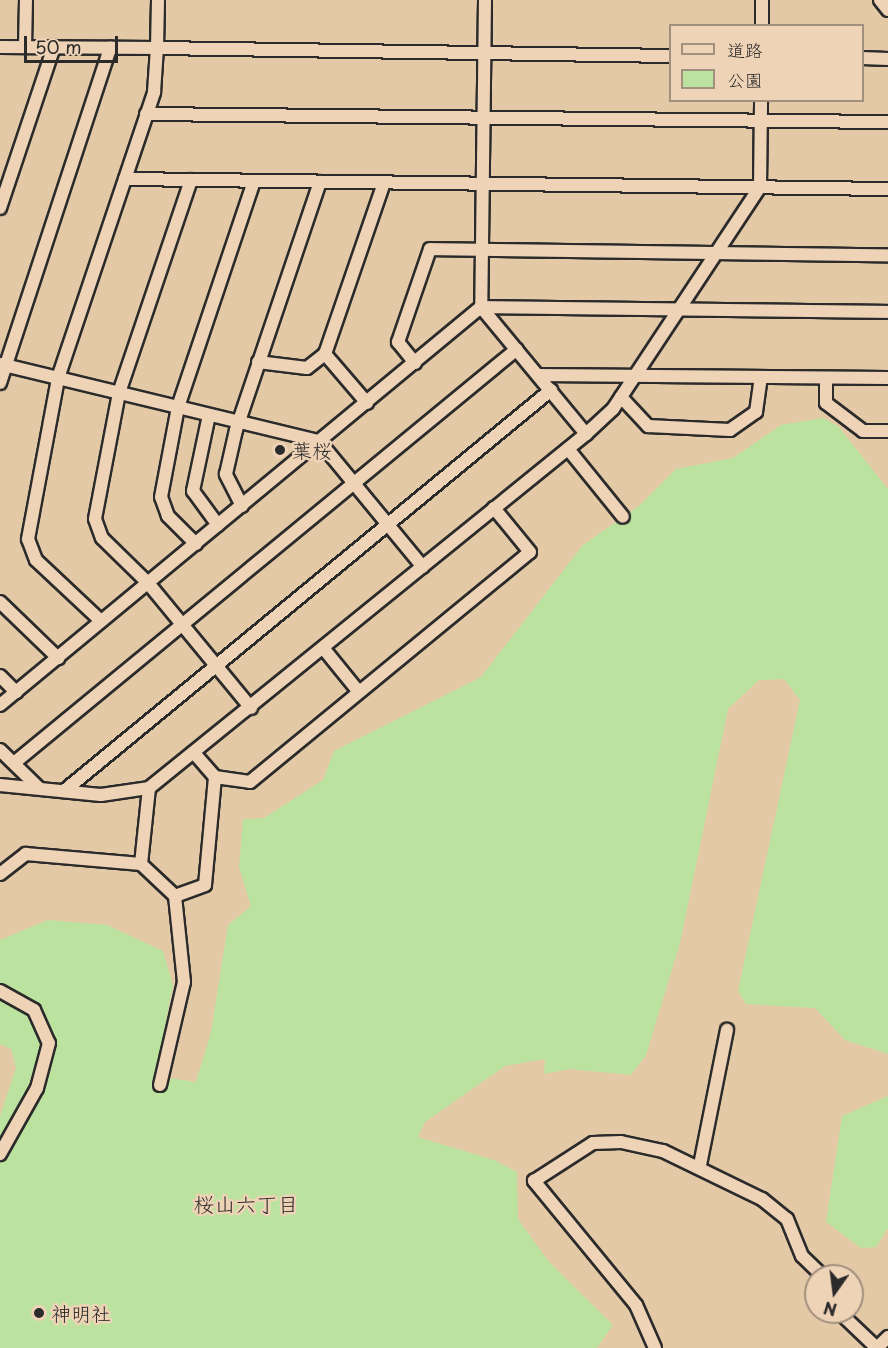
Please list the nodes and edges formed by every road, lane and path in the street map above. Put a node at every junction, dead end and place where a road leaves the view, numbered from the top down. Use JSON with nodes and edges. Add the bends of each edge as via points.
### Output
{"nodes":[{"id":1,"x":26,"y":0,"type":"edge"},
{"id":2,"x":158,"y":0,"type":"edge"},
{"id":3,"x":485,"y":0,"type":"edge"},
{"id":4,"x":762,"y":0,"type":"edge"},
{"id":5,"x":880,"y":0,"type":"edge"},
{"id":6,"x":888,"y":10,"type":"edge"},
{"id":7,"x":762,"y":24,"type":"edge"},
{"id":8,"x":0,"y":47,"type":"edge"},
{"id":9,"x":25,"y":47,"type":"junction"},
{"id":10,"x":54,"y":47,"type":"junction"},
{"id":11,"x":110,"y":48,"type":"junction"},
{"id":12,"x":157,"y":48,"type":"junction"},
{"id":13,"x":484,"y":53,"type":"junction"},
{"id":14,"x":669,"y":56,"type":"edge"},
{"id":15,"x":864,"y":58,"type":"edge"},
{"id":16,"x":888,"y":59,"type":"edge"},
{"id":17,"x":761,"y":102,"type":"edge"},
{"id":18,"x":146,"y":114,"type":"junction"},
{"id":19,"x":483,"y":117,"type":"junction"},
{"id":20,"x":760,"y":121,"type":"junction"},
{"id":21,"x":888,"y":122,"type":"edge"},
{"id":22,"x":125,"y":179,"type":"junction"},
{"id":23,"x":191,"y":180,"type":"junction"},
{"id":24,"x":254,"y":181,"type":"junction"},
{"id":25,"x":320,"y":182,"type":"junction"},
{"id":26,"x":384,"y":183,"type":"junction"},
{"id":27,"x":483,"y":183,"type":"junction"},
{"id":28,"x":760,"y":187,"type":"junction"},
{"id":29,"x":888,"y":189,"type":"edge"},
{"id":30,"x":0,"y":208,"type":"edge"},
{"id":31,"x":482,"y":249,"type":"junction"},
{"id":32,"x":717,"y":252,"type":"junction"},
{"id":33,"x":888,"y":255,"type":"edge"},
{"id":34,"x":481,"y":307,"type":"junction"},
{"id":35,"x":679,"y":310,"type":"junction"},
{"id":36,"x":888,"y":312,"type":"edge"},
{"id":37,"x":517,"y":349,"type":"junction"},
{"id":38,"x":325,"y":354,"type":"junction"},
{"id":39,"x":258,"y":362,"type":"junction"},
{"id":40,"x":415,"y":363,"type":"junction"},
{"id":41,"x":2,"y":364,"type":"edge"},
{"id":42,"x":538,"y":375,"type":"junction"},
{"id":43,"x":636,"y":375,"type":"junction"},
{"id":44,"x":761,"y":377,"type":"junction"},
{"id":45,"x":58,"y":378,"type":"junction"},
{"id":46,"x":826,"y":378,"type":"junction"},
{"id":47,"x":888,"y":378,"type":"edge"},
{"id":48,"x":0,"y":383,"type":"edge"},
{"id":49,"x":551,"y":390,"type":"junction"},
{"id":50,"x":118,"y":393,"type":"junction"},
{"id":51,"x":621,"y":397,"type":"junction"},
{"id":52,"x":367,"y":403,"type":"junction"},
{"id":53,"x":178,"y":407,"type":"junction"},
{"id":54,"x":208,"y":415,"type":"junction"},
{"id":55,"x":238,"y":422,"type":"junction"},
{"id":56,"x":888,"y":431,"type":"edge"},
{"id":57,"x":586,"y":434,"type":"junction"},
{"id":58,"x":319,"y":441,"type":"junction"},
{"id":59,"x":568,"y":449,"type":"junction"},
{"id":60,"x":354,"y":484,"type":"junction"},
{"id":61,"x":242,"y":506,"type":"junction"},
{"id":62,"x":494,"y":508,"type":"junction"},
{"id":63,"x":623,"y":517,"type":"dead end"},
{"id":64,"x":388,"y":524,"type":"junction"},
{"id":65,"x":218,"y":525,"type":"junction"},
{"id":66,"x":196,"y":544,"type":"junction"},
{"id":67,"x":423,"y":567,"type":"junction"},
{"id":68,"x":148,"y":583,"type":"junction"},
{"id":69,"x":0,"y":602,"type":"edge"},
{"id":70,"x":101,"y":621,"type":"junction"},
{"id":71,"x":182,"y":625,"type":"junction"},
{"id":72,"x":324,"y":649,"type":"junction"},
{"id":73,"x":58,"y":658,"type":"junction"},
{"id":74,"x":216,"y":665,"type":"junction"},
{"id":75,"x":0,"y":676,"type":"edge"},
{"id":76,"x":16,"y":692,"type":"junction"},
{"id":77,"x":359,"y":692,"type":"junction"},
{"id":78,"x":0,"y":705,"type":"edge"},
{"id":79,"x":251,"y":708,"type":"junction"},
{"id":80,"x":0,"y":750,"type":"edge"},
{"id":81,"x":195,"y":754,"type":"junction"},
{"id":82,"x":14,"y":763,"type":"junction"},
{"id":83,"x":215,"y":777,"type":"junction"},
{"id":84,"x":2,"y":787,"type":"edge"},
{"id":85,"x":39,"y":788,"type":"junction"},
{"id":86,"x":149,"y":788,"type":"junction"},
{"id":87,"x":64,"y":791,"type":"junction"},
{"id":88,"x":141,"y":864,"type":"junction"},
{"id":89,"x":0,"y":874,"type":"edge"},
{"id":90,"x":175,"y":896,"type":"junction"},
{"id":91,"x":0,"y":991,"type":"edge"},
{"id":92,"x":727,"y":1030,"type":"dead end"},
{"id":93,"x":160,"y":1084,"type":"dead end"},
{"id":94,"x":0,"y":1154,"type":"edge"},
{"id":95,"x":700,"y":1165,"type":"junction"},
{"id":96,"x":811,"y":1264,"type":"edge"},
{"id":97,"x":852,"y":1324,"type":"edge"},
{"id":98,"x":888,"y":1337,"type":"edge"},
{"id":99,"x":655,"y":1348,"type":"edge"},
{"id":100,"x":877,"y":1348,"type":"edge"}],
"edges":[{"from":1,"to":9,"type":"street"},
{"from":2,"to":12,"type":"street"},
{"from":3,"to":13,"type":"street"},
{"from":4,"to":7,"type":"street"},
{"from":5,"to":6,"type":"street"},
{"from":8,"to":9,"type":"street"},
{"from":9,"to":10,"type":"street"},
{"from":10,"to":11,"type":"street"},
{"from":10,"to":30,"type":"street"},
{"from":11,"to":12,"type":"street"},
{"from":11,"to":41,"type":"street"},
{"from":12,"to":13,"type":"street"},
{"from":12,"to":18,"type":"street","via":[[156,81]]},
{"from":13,"to":14,"type":"street"},
{"from":13,"to":19,"type":"street"},
{"from":15,"to":16,"type":"street"},
{"from":17,"to":20,"type":"street"},
{"from":18,"to":19,"type":"street"},
{"from":18,"to":22,"type":"street"},
{"from":19,"to":20,"type":"street"},
{"from":19,"to":27,"type":"street"},
{"from":20,"to":21,"type":"street"},
{"from":20,"to":28,"type":"street"},
{"from":22,"to":23,"type":"street"},
{"from":22,"to":45,"type":"street"},
{"from":23,"to":24,"type":"street"},
{"from":23,"to":50,"type":"street"},
{"from":24,"to":25,"type":"street"},
{"from":24,"to":53,"type":"street"},
{"from":25,"to":26,"type":"street"},
{"from":25,"to":39,"type":"street"},
{"from":26,"to":27,"type":"street"},
{"from":26,"to":38,"type":"street"},
{"from":27,"to":28,"type":"street"},
{"from":27,"to":31,"type":"street"},
{"from":28,"to":29,"type":"street"},
{"from":28,"to":32,"type":"street"},
{"from":31,"to":32,"type":"street"},
{"from":31,"to":34,"type":"street"},
{"from":31,"to":40,"type":"street","via":[[430,249],[398,342]]},
{"from":32,"to":33,"type":"street"},
{"from":32,"to":35,"type":"street"},
{"from":34,"to":35,"type":"street"},
{"from":34,"to":37,"type":"street"},
{"from":34,"to":40,"type":"street"},
{"from":35,"to":36,"type":"street"},
{"from":35,"to":43,"type":"street"},
{"from":37,"to":42,"type":"street"},
{"from":37,"to":60,"type":"street"},
{"from":38,"to":39,"type":"street","via":[[307,368]]},
{"from":38,"to":52,"type":"street"},
{"from":39,"to":55,"type":"street"},
{"from":40,"to":52,"type":"street"},
{"from":41,"to":45,"type":"street"},
{"from":41,"to":48,"type":"street"},
{"from":42,"to":43,"type":"street"},
{"from":42,"to":49,"type":"street"},
{"from":43,"to":44,"type":"street"},
{"from":43,"to":51,"type":"street"},
{"from":44,"to":46,"type":"street"},
{"from":44,"to":51,"type":"street","via":[[756,412],[730,430],[648,426]]},
{"from":45,"to":50,"type":"street"},
{"from":45,"to":70,"type":"street","via":[[29,550]]},
{"from":46,"to":47,"type":"street"},
{"from":46,"to":56,"type":"street","via":[[826,403],[863,431]]},
{"from":49,"to":57,"type":"street"},
{"from":49,"to":64,"type":"street"},
{"from":50,"to":53,"type":"street"},
{"from":50,"to":68,"type":"street","via":[[95,519],[102,538]]},
{"from":51,"to":57,"type":"street"},
{"from":52,"to":58,"type":"street"},
{"from":53,"to":54,"type":"street"},
{"from":53,"to":66,"type":"street","via":[[162,507]]},
{"from":54,"to":55,"type":"street"},
{"from":54,"to":65,"type":"street","via":[[193,491]]},
{"from":55,"to":58,"type":"street"},
{"from":55,"to":61,"type":"street","via":[[226,474]]},
{"from":57,"to":59,"type":"street"},
{"from":58,"to":60,"type":"street"},
{"from":58,"to":61,"type":"street"},
{"from":59,"to":62,"type":"street"},
{"from":59,"to":63,"type":"street"},
{"from":60,"to":64,"type":"street"},
{"from":60,"to":71,"type":"street"},
{"from":61,"to":65,"type":"street"},
{"from":62,"to":67,"type":"street"},
{"from":62,"to":77,"type":"street","via":[[530,552]]},
{"from":64,"to":67,"type":"street"},
{"from":64,"to":74,"type":"street"},
{"from":65,"to":66,"type":"street"},
{"from":66,"to":68,"type":"street"},
{"from":67,"to":72,"type":"street"},
{"from":68,"to":70,"type":"street"},
{"from":68,"to":71,"type":"street"},
{"from":69,"to":73,"type":"street"},
{"from":70,"to":73,"type":"street"},
{"from":71,"to":74,"type":"street"},
{"from":71,"to":82,"type":"street"},
{"from":72,"to":77,"type":"street"},
{"from":72,"to":79,"type":"street"},
{"from":73,"to":76,"type":"street"},
{"from":74,"to":79,"type":"street"},
{"from":74,"to":87,"type":"street"},
{"from":75,"to":76,"type":"street"},
{"from":76,"to":78,"type":"street"},
{"from":77,"to":83,"type":"street","via":[[250,782]]},
{"from":79,"to":81,"type":"street"},
{"from":80,"to":82,"type":"street"},
{"from":81,"to":83,"type":"street"},
{"from":81,"to":86,"type":"street"},
{"from":82,"to":85,"type":"street"},
{"from":83,"to":90,"type":"street","via":[[205,885]]},
{"from":84,"to":85,"type":"street"},
{"from":85,"to":87,"type":"street"},
{"from":86,"to":87,"type":"street","via":[[101,795]]},
{"from":86,"to":88,"type":"street"},
{"from":88,"to":89,"type":"street","via":[[26,854]]},
{"from":88,"to":90,"type":"street"},
{"from":90,"to":93,"type":"street","via":[[184,982]]},
{"from":91,"to":94,"type":"street","via":[[34,1011],[49,1043],[37,1088]]},
{"from":92,"to":95,"type":"street"},
{"from":95,"to":96,"type":"street","via":[[736,1191],[776,1207],[795,1233],[802,1256]]},
{"from":95,"to":99,"type":"street","via":[[663,1151],[601,1140],[534,1181],[636,1305]]},
{"from":97,"to":100,"type":"street"},
{"from":98,"to":100,"type":"street"}]}
